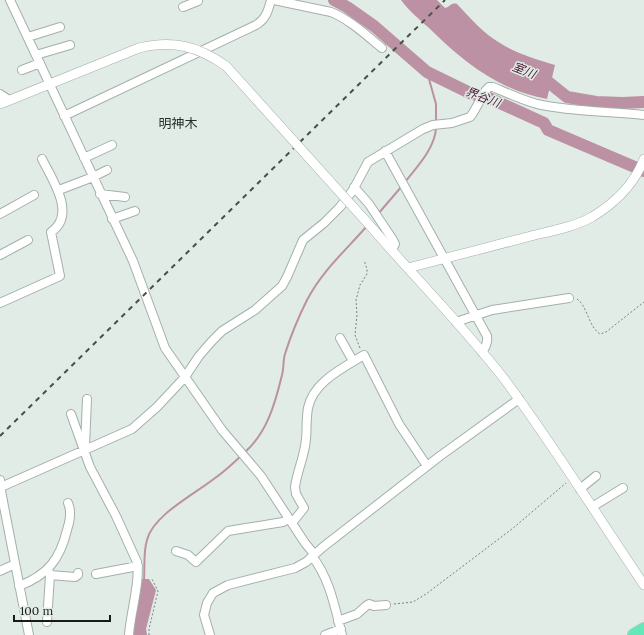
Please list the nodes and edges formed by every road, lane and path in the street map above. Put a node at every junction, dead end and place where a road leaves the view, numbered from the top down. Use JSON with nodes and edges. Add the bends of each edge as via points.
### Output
{"nodes":[{"id":1,"x":10,"y":0,"type":"edge"},
{"id":2,"x":197,"y":0,"type":"edge"},
{"id":3,"x":271,"y":0,"type":"edge"},
{"id":4,"x":274,"y":0,"type":"edge"},
{"id":5,"x":183,"y":8,"type":"dead end"},
{"id":6,"x":60,"y":27,"type":"dead end"},
{"id":7,"x":28,"y":37,"type":"junction"},
{"id":8,"x":70,"y":45,"type":"dead end"},
{"id":9,"x":382,"y":48,"type":"dead end"},
{"id":10,"x":36,"y":55,"type":"junction"},
{"id":11,"x":40,"y":63,"type":"junction"},
{"id":12,"x":22,"y":70,"type":"dead end"},
{"id":13,"x":50,"y":84,"type":"junction"},
{"id":14,"x":0,"y":94,"type":"edge"},
{"id":15,"x":9,"y":100,"type":"junction"},
{"id":16,"x":0,"y":104,"type":"edge"},
{"id":17,"x":644,"y":115,"type":"edge"},
{"id":18,"x":64,"y":116,"type":"junction"},
{"id":19,"x":112,"y":146,"type":"dead end"},
{"id":20,"x":385,"y":151,"type":"junction"},
{"id":21,"x":84,"y":158,"type":"junction"},
{"id":22,"x":42,"y":159,"type":"dead end"},
{"id":23,"x":641,"y":166,"type":"edge"},
{"id":24,"x":107,"y":170,"type":"dead end"},
{"id":25,"x":93,"y":177,"type":"junction"},
{"id":26,"x":354,"y":187,"type":"junction"},
{"id":27,"x":58,"y":190,"type":"junction"},
{"id":28,"x":100,"y":194,"type":"junction"},
{"id":29,"x":34,"y":195,"type":"dead end"},
{"id":30,"x":125,"y":197,"type":"dead end"},
{"id":31,"x":135,"y":211,"type":"dead end"},
{"id":32,"x":0,"y":214,"type":"edge"},
{"id":33,"x":112,"y":219,"type":"junction"},
{"id":34,"x":28,"y":240,"type":"dead end"},
{"id":35,"x":392,"y":250,"type":"junction"},
{"id":36,"x":0,"y":255,"type":"edge"},
{"id":37,"x":443,"y":258,"type":"junction"},
{"id":38,"x":364,"y":260,"type":"dead end"},
{"id":39,"x":408,"y":268,"type":"junction"},
{"id":40,"x":569,"y":298,"type":"joint"},
{"id":41,"x":644,"y":302,"type":"edge"},
{"id":42,"x":0,"y":303,"type":"edge"},
{"id":43,"x":476,"y":316,"type":"junction"},
{"id":44,"x":456,"y":322,"type":"junction"},
{"id":45,"x":340,"y":338,"type":"dead end"},
{"id":46,"x":482,"y":352,"type":"junction"},
{"id":47,"x":364,"y":355,"type":"junction"},
{"id":48,"x":353,"y":361,"type":"junction"},
{"id":49,"x":185,"y":377,"type":"junction"},
{"id":50,"x":87,"y":399,"type":"dead end"},
{"id":51,"x":519,"y":399,"type":"junction"},
{"id":52,"x":71,"y":414,"type":"dead end"},
{"id":53,"x":84,"y":450,"type":"junction"},
{"id":54,"x":427,"y":466,"type":"junction"},
{"id":55,"x":596,"y":476,"type":"dead end"},
{"id":56,"x":573,"y":478,"type":"junction"},
{"id":57,"x":0,"y":484,"type":"edge"},
{"id":58,"x":580,"y":488,"type":"junction"},
{"id":59,"x":623,"y":488,"type":"dead end"},
{"id":60,"x":68,"y":503,"type":"dead end"},
{"id":61,"x":592,"y":507,"type":"junction"},
{"id":62,"x":290,"y":521,"type":"junction"},
{"id":63,"x":8,"y":528,"type":"junction"},
{"id":64,"x":0,"y":533,"type":"edge"},
{"id":65,"x":176,"y":551,"type":"dead end"},
{"id":66,"x":313,"y":555,"type":"junction"},
{"id":67,"x":15,"y":564,"type":"junction"},
{"id":68,"x":138,"y":566,"type":"junction"},
{"id":69,"x":0,"y":572,"type":"edge"},
{"id":70,"x":48,"y":572,"type":"junction"},
{"id":71,"x":78,"y":573,"type":"dead end"},
{"id":72,"x":96,"y":574,"type":"dead end"},
{"id":73,"x":152,"y":580,"type":"dead end"},
{"id":74,"x":644,"y":585,"type":"edge"},
{"id":75,"x":19,"y":586,"type":"junction"},
{"id":76,"x":386,"y":605,"type":"joint"},
{"id":77,"x":338,"y":621,"type":"junction"},
{"id":78,"x":47,"y":622,"type":"dead end"},
{"id":79,"x":644,"y":629,"type":"edge"},
{"id":80,"x":341,"y":632,"type":"edge"},
{"id":81,"x":29,"y":635,"type":"edge"},
{"id":82,"x":129,"y":635,"type":"edge"},
{"id":83,"x":149,"y":635,"type":"edge"},
{"id":84,"x":210,"y":635,"type":"edge"},
{"id":85,"x":325,"y":635,"type":"edge"},
{"id":86,"x":634,"y":635,"type":"edge"}],
"edges":[{"from":1,"to":7,"type":"street"},
{"from":2,"to":5,"type":"street"},
{"from":3,"to":18,"type":"street","via":[[266,17],[256,25]]},
{"from":4,"to":9,"type":"street","via":[[339,15]]},
{"from":6,"to":7,"type":"street"},
{"from":7,"to":10,"type":"street"},
{"from":8,"to":10,"type":"street"},
{"from":10,"to":11,"type":"street"},
{"from":11,"to":12,"type":"street"},
{"from":11,"to":13,"type":"street"},
{"from":13,"to":15,"type":"street"},
{"from":13,"to":18,"type":"street"},
{"from":13,"to":35,"type":"street","bridge":true,"via":[[139,48],[156,44],[181,46],[216,58]]},
{"from":14,"to":15,"type":"street"},
{"from":15,"to":16,"type":"street"},
{"from":17,"to":20,"type":"street","via":[[548,106],[489,87],[473,113],[466,119],[423,129]]},
{"from":18,"to":21,"type":"street"},
{"from":19,"to":21,"type":"street"},
{"from":20,"to":26,"type":"street","via":[[368,162]]},
{"from":20,"to":37,"type":"street"},
{"from":21,"to":25,"type":"street"},
{"from":22,"to":27,"type":"street"},
{"from":23,"to":37,"type":"street","via":[[614,202],[590,218],[554,230]]},
{"from":24,"to":25,"type":"street"},
{"from":25,"to":27,"type":"street"},
{"from":25,"to":28,"type":"street"},
{"from":26,"to":35,"type":"street","via":[[369,204],[393,240],[395,244]]},
{"from":26,"to":49,"type":"street","via":[[334,213],[303,240],[282,286],[255,310],[212,340]]},
{"from":27,"to":42,"type":"street","via":[[63,216],[58,227],[51,232],[60,276]]},
{"from":28,"to":30,"type":"street"},
{"from":28,"to":33,"type":"street"},
{"from":29,"to":32,"type":"street"},
{"from":31,"to":33,"type":"street"},
{"from":33,"to":49,"type":"street","via":[[133,261],[165,348]]},
{"from":34,"to":36,"type":"street"},
{"from":35,"to":39,"type":"street"},
{"from":37,"to":39,"type":"street"},
{"from":37,"to":43,"type":"street"},
{"from":38,"to":47,"type":"path","via":[[367,274],[360,285],[356,300],[355,329]]},
{"from":39,"to":44,"type":"street"},
{"from":40,"to":41,"type":"path","via":[[581,301],[600,334]]},
{"from":40,"to":43,"type":"street","via":[[500,309]]},
{"from":43,"to":44,"type":"street"},
{"from":43,"to":46,"type":"street","via":[[487,336],[486,346]]},
{"from":44,"to":46,"type":"street"},
{"from":45,"to":48,"type":"street"},
{"from":46,"to":51,"type":"street"},
{"from":47,"to":48,"type":"street"},
{"from":47,"to":54,"type":"street","via":[[399,424]]},
{"from":48,"to":62,"type":"street","via":[[326,381],[311,398],[306,440],[295,487],[304,508]]},
{"from":49,"to":53,"type":"street","via":[[132,429]]},
{"from":49,"to":62,"type":"street","via":[[222,430],[261,476]]},
{"from":50,"to":53,"type":"street"},
{"from":51,"to":54,"type":"street"},
{"from":51,"to":56,"type":"street"},
{"from":52,"to":53,"type":"street"},
{"from":53,"to":57,"type":"street"},
{"from":53,"to":68,"type":"street"},
{"from":54,"to":66,"type":"street"},
{"from":55,"to":58,"type":"street"},
{"from":56,"to":58,"type":"street"},
{"from":56,"to":76,"type":"path","via":[[512,529],[426,594],[413,602]]},
{"from":57,"to":63,"type":"street"},
{"from":58,"to":61,"type":"street"},
{"from":59,"to":61,"type":"street"},
{"from":60,"to":70,"type":"street","via":[[71,508],[63,547]]},
{"from":61,"to":74,"type":"street"},
{"from":62,"to":65,"type":"street","via":[[228,531],[196,562],[188,555]]},
{"from":62,"to":66,"type":"street"},
{"from":63,"to":64,"type":"street"},
{"from":63,"to":67,"type":"street"},
{"from":66,"to":77,"type":"street","via":[[330,587]]},
{"from":66,"to":84,"type":"street","via":[[295,568],[228,585],[213,593],[207,602],[204,615]]},
{"from":67,"to":69,"type":"street"},
{"from":67,"to":75,"type":"street"},
{"from":68,"to":72,"type":"street"},
{"from":68,"to":82,"type":"street"},
{"from":70,"to":71,"type":"street","via":[[75,577]]},
{"from":70,"to":75,"type":"street"},
{"from":70,"to":78,"type":"street"},
{"from":73,"to":83,"type":"path","via":[[158,591]]},
{"from":75,"to":81,"type":"street"},
{"from":76,"to":77,"type":"street","via":[[369,604],[357,614]]},
{"from":77,"to":80,"type":"street"},
{"from":79,"to":86,"type":"highway"},
{"from":80,"to":85,"type":"street"}]}
